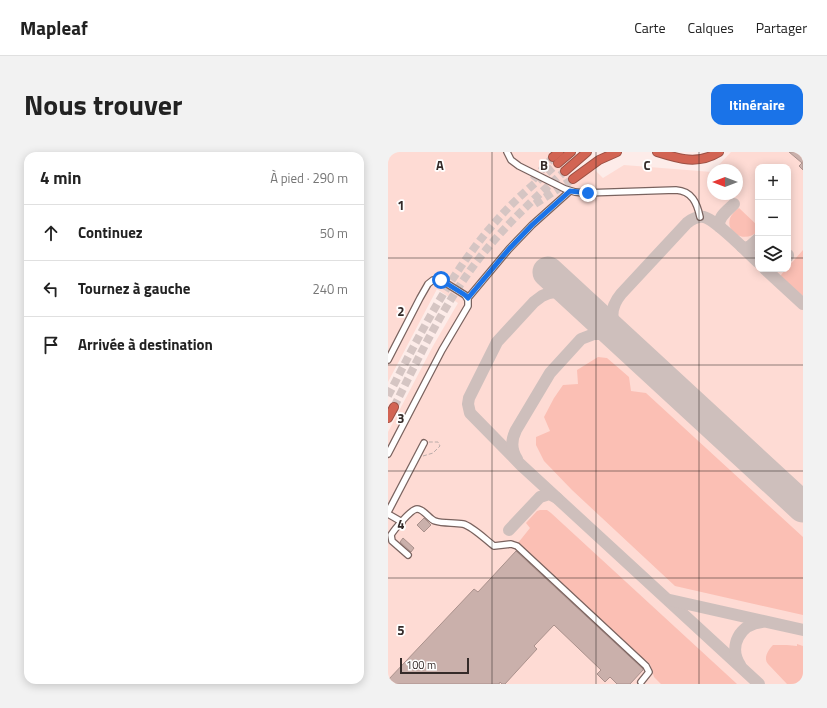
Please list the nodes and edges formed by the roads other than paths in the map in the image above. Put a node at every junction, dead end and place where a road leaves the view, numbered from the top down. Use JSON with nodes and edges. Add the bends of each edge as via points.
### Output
{"nodes":[{"id":1,"x":507,"y":152,"type":"edge"},
{"id":2,"x":571,"y":152,"type":"edge"},
{"id":3,"x":587,"y":152,"type":"edge"},
{"id":4,"x":617,"y":152,"type":"edge"},
{"id":5,"x":657,"y":152,"type":"edge"},
{"id":6,"x":719,"y":152,"type":"edge"},
{"id":7,"x":557,"y":157,"type":"tunnel mouth"},
{"id":8,"x":565,"y":171,"type":"tunnel mouth"},
{"id":9,"x":573,"y":179,"type":"tunnel mouth"},
{"id":10,"x":570,"y":191,"type":"junction"},
{"id":11,"x":700,"y":217,"type":"dead end"},
{"id":12,"x":468,"y":298,"type":"junction"},
{"id":13,"x":388,"y":360,"type":"edge"},
{"id":14,"x":394,"y":407,"type":"tunnel mouth"},
{"id":15,"x":388,"y":418,"type":"edge"},
{"id":16,"x":424,"y":443,"type":"road end"},
{"id":17,"x":388,"y":454,"type":"edge"},
{"id":18,"x":388,"y":513,"type":"edge"},
{"id":19,"x":402,"y":522,"type":"junction"},
{"id":20,"x":408,"y":555,"type":"dead end"},
{"id":21,"x":641,"y":682,"type":"dead end"}],
"edges":[{"from":1,"to":10,"type":"lane","via":[[511,160],[519,166]]},
{"from":2,"to":7,"type":"highway"},
{"from":3,"to":8,"type":"highway"},
{"from":4,"to":9,"type":"highway","via":[[599,160]]},
{"from":5,"to":6,"type":"highway","via":[[678,159],[691,160],[706,158]]},
{"from":10,"to":11,"type":"lane","via":[[588,193],[681,190],[694,199]]},
{"from":10,"to":12,"type":"lane","via":[[509,249]]},
{"from":12,"to":13,"type":"lane","via":[[441,280],[430,282]]},
{"from":12,"to":17,"type":"lane","via":[[468,306]]},
{"from":14,"to":15,"type":"highway"},
{"from":16,"to":18,"type":"lane"},
{"from":18,"to":19,"type":"lane"},
{"from":19,"to":20,"type":"lane","via":[[391,538]]},
{"from":19,"to":21,"type":"lane","via":[[418,509],[438,522],[466,524],[494,546],[517,546],[646,666],[649,672]]}]}
